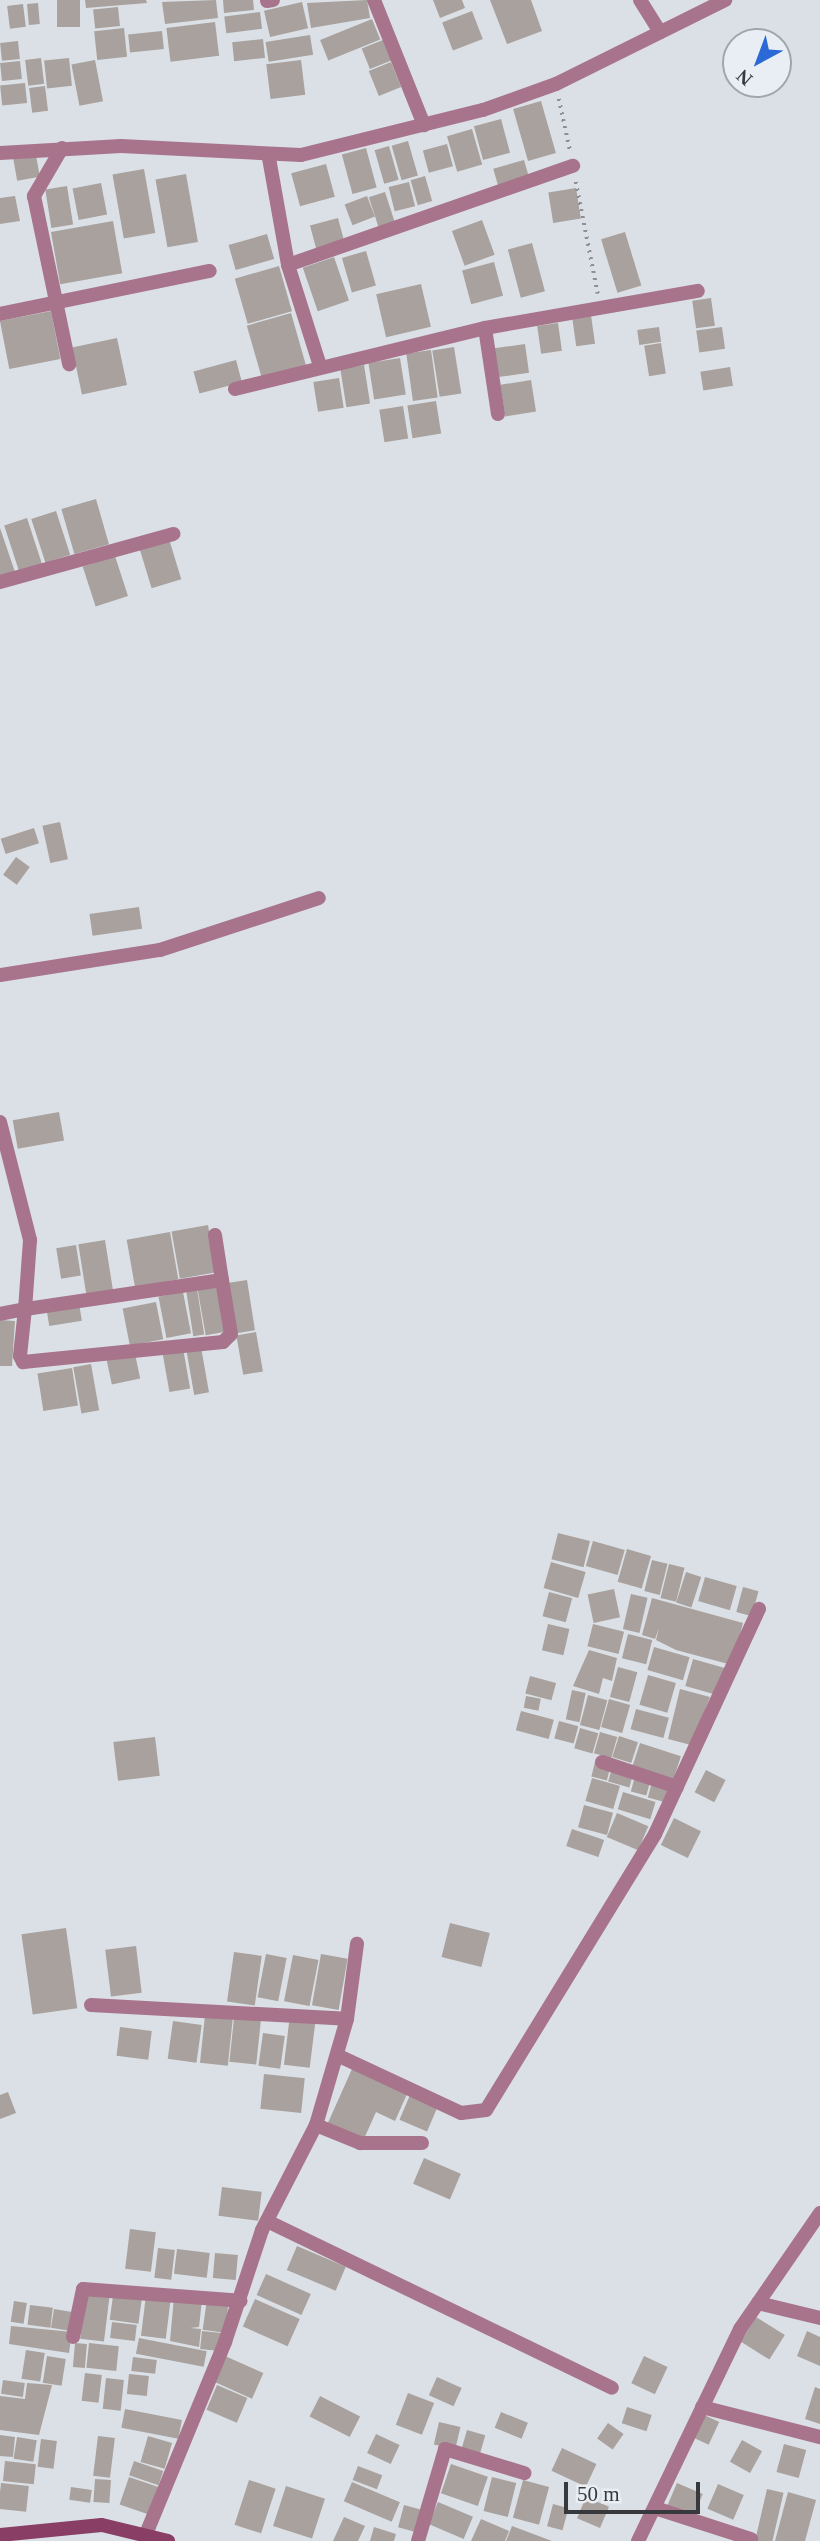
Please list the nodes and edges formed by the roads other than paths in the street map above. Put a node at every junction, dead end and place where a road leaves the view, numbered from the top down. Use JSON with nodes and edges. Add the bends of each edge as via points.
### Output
{"nodes":[{"id":1,"x":374,"y":0,"type":"edge"},
{"id":2,"x":640,"y":0,"type":"edge"},
{"id":3,"x":725,"y":0,"type":"edge"},
{"id":4,"x":660,"y":32,"type":"junction"},
{"id":5,"x":424,"y":125,"type":"junction"},
{"id":6,"x":62,"y":148,"type":"junction"},
{"id":7,"x":0,"y":153,"type":"edge"},
{"id":8,"x":269,"y":158,"type":"junction"},
{"id":9,"x":573,"y":166,"type":"road end"},
{"id":10,"x":288,"y":265,"type":"junction"},
{"id":11,"x":211,"y":271,"type":"dead end"},
{"id":12,"x":698,"y":290,"type":"dead end"},
{"id":13,"x":55,"y":305,"type":"junction"},
{"id":14,"x":0,"y":314,"type":"edge"},
{"id":15,"x":485,"y":328,"type":"junction"},
{"id":16,"x":69,"y":364,"type":"dead end"},
{"id":17,"x":320,"y":366,"type":"junction"},
{"id":18,"x":236,"y":389,"type":"dead end"},
{"id":19,"x":498,"y":414,"type":"dead end"},
{"id":20,"x":173,"y":534,"type":"dead end"},
{"id":21,"x":0,"y":582,"type":"edge"},
{"id":22,"x":319,"y":898,"type":"dead end"},
{"id":23,"x":0,"y":975,"type":"edge"},
{"id":24,"x":0,"y":1122,"type":"edge"},
{"id":25,"x":215,"y":1235,"type":"dead end"},
{"id":26,"x":222,"y":1280,"type":"junction"},
{"id":27,"x":25,"y":1309,"type":"junction"},
{"id":28,"x":0,"y":1314,"type":"edge"},
{"id":29,"x":759,"y":1609,"type":"dead end"},
{"id":30,"x":602,"y":1762,"type":"dead end"},
{"id":31,"x":677,"y":1787,"type":"junction"},
{"id":32,"x":357,"y":1944,"type":"dead end"},
{"id":33,"x":91,"y":2005,"type":"dead end"},
{"id":34,"x":347,"y":2019,"type":"junction"},
{"id":35,"x":339,"y":2056,"type":"junction"},
{"id":36,"x":316,"y":2125,"type":"junction"},
{"id":37,"x":422,"y":2143,"type":"dead end"},
{"id":38,"x":820,"y":2213,"type":"edge"},
{"id":39,"x":267,"y":2221,"type":"junction"},
{"id":40,"x":241,"y":2301,"type":"junction"},
{"id":41,"x":758,"y":2303,"type":"junction"},
{"id":42,"x":820,"y":2318,"type":"edge"},
{"id":43,"x":73,"y":2337,"type":"dead end"},
{"id":44,"x":612,"y":2388,"type":"dead end"},
{"id":45,"x":702,"y":2407,"type":"junction"},
{"id":46,"x":820,"y":2437,"type":"edge"},
{"id":47,"x":524,"y":2473,"type":"dead end"},
{"id":48,"x":655,"y":2508,"type":"junction"},
{"id":49,"x":146,"y":2534,"type":"junction"},
{"id":50,"x":0,"y":2535,"type":"edge"},
{"id":51,"x":751,"y":2539,"type":"dead end"},
{"id":52,"x":168,"y":2541,"type":"edge"},
{"id":53,"x":418,"y":2541,"type":"edge"},
{"id":54,"x":638,"y":2541,"type":"edge"}],
"edges":[{"from":1,"to":5,"type":"street"},
{"from":2,"to":4,"type":"street"},
{"from":3,"to":4,"type":"street"},
{"from":4,"to":5,"type":"street","via":[[556,84]]},
{"from":5,"to":8,"type":"street"},
{"from":6,"to":7,"type":"street"},
{"from":6,"to":8,"type":"street","via":[[212,148]]},
{"from":6,"to":13,"type":"street","via":[[34,196]]},
{"from":8,"to":10,"type":"street"},
{"from":9,"to":10,"type":"street"},
{"from":10,"to":17,"type":"street"},
{"from":11,"to":13,"type":"street"},
{"from":12,"to":15,"type":"street"},
{"from":13,"to":14,"type":"street"},
{"from":13,"to":16,"type":"street"},
{"from":15,"to":17,"type":"street"},
{"from":15,"to":19,"type":"street"},
{"from":17,"to":18,"type":"street"},
{"from":20,"to":21,"type":"street"},
{"from":22,"to":23,"type":"street","via":[[160,950]]},
{"from":24,"to":27,"type":"street","via":[[30,1240]]},
{"from":25,"to":26,"type":"street"},
{"from":26,"to":27,"type":"street"},
{"from":26,"to":27,"type":"street","via":[[231,1335],[223,1342],[23,1362]]},
{"from":27,"to":28,"type":"street"},
{"from":29,"to":31,"type":"street"},
{"from":30,"to":31,"type":"street"},
{"from":31,"to":35,"type":"street","via":[[613,1907],[482,2114],[461,2113]]},
{"from":32,"to":34,"type":"street"},
{"from":33,"to":34,"type":"street"},
{"from":34,"to":35,"type":"street"},
{"from":35,"to":36,"type":"street"},
{"from":36,"to":37,"type":"street","via":[[360,2143]]},
{"from":36,"to":39,"type":"street"},
{"from":38,"to":41,"type":"street"},
{"from":39,"to":40,"type":"street"},
{"from":39,"to":44,"type":"street"},
{"from":40,"to":43,"type":"street","via":[[83,2289]]},
{"from":40,"to":49,"type":"street"},
{"from":41,"to":42,"type":"street"},
{"from":41,"to":45,"type":"street"},
{"from":45,"to":46,"type":"street"},
{"from":45,"to":48,"type":"street"},
{"from":47,"to":53,"type":"street","via":[[445,2449]]},
{"from":48,"to":51,"type":"street"},
{"from":48,"to":54,"type":"street"},
{"from":49,"to":50,"type":"main road","via":[[80,2524]]},
{"from":49,"to":52,"type":"main road"}]}
